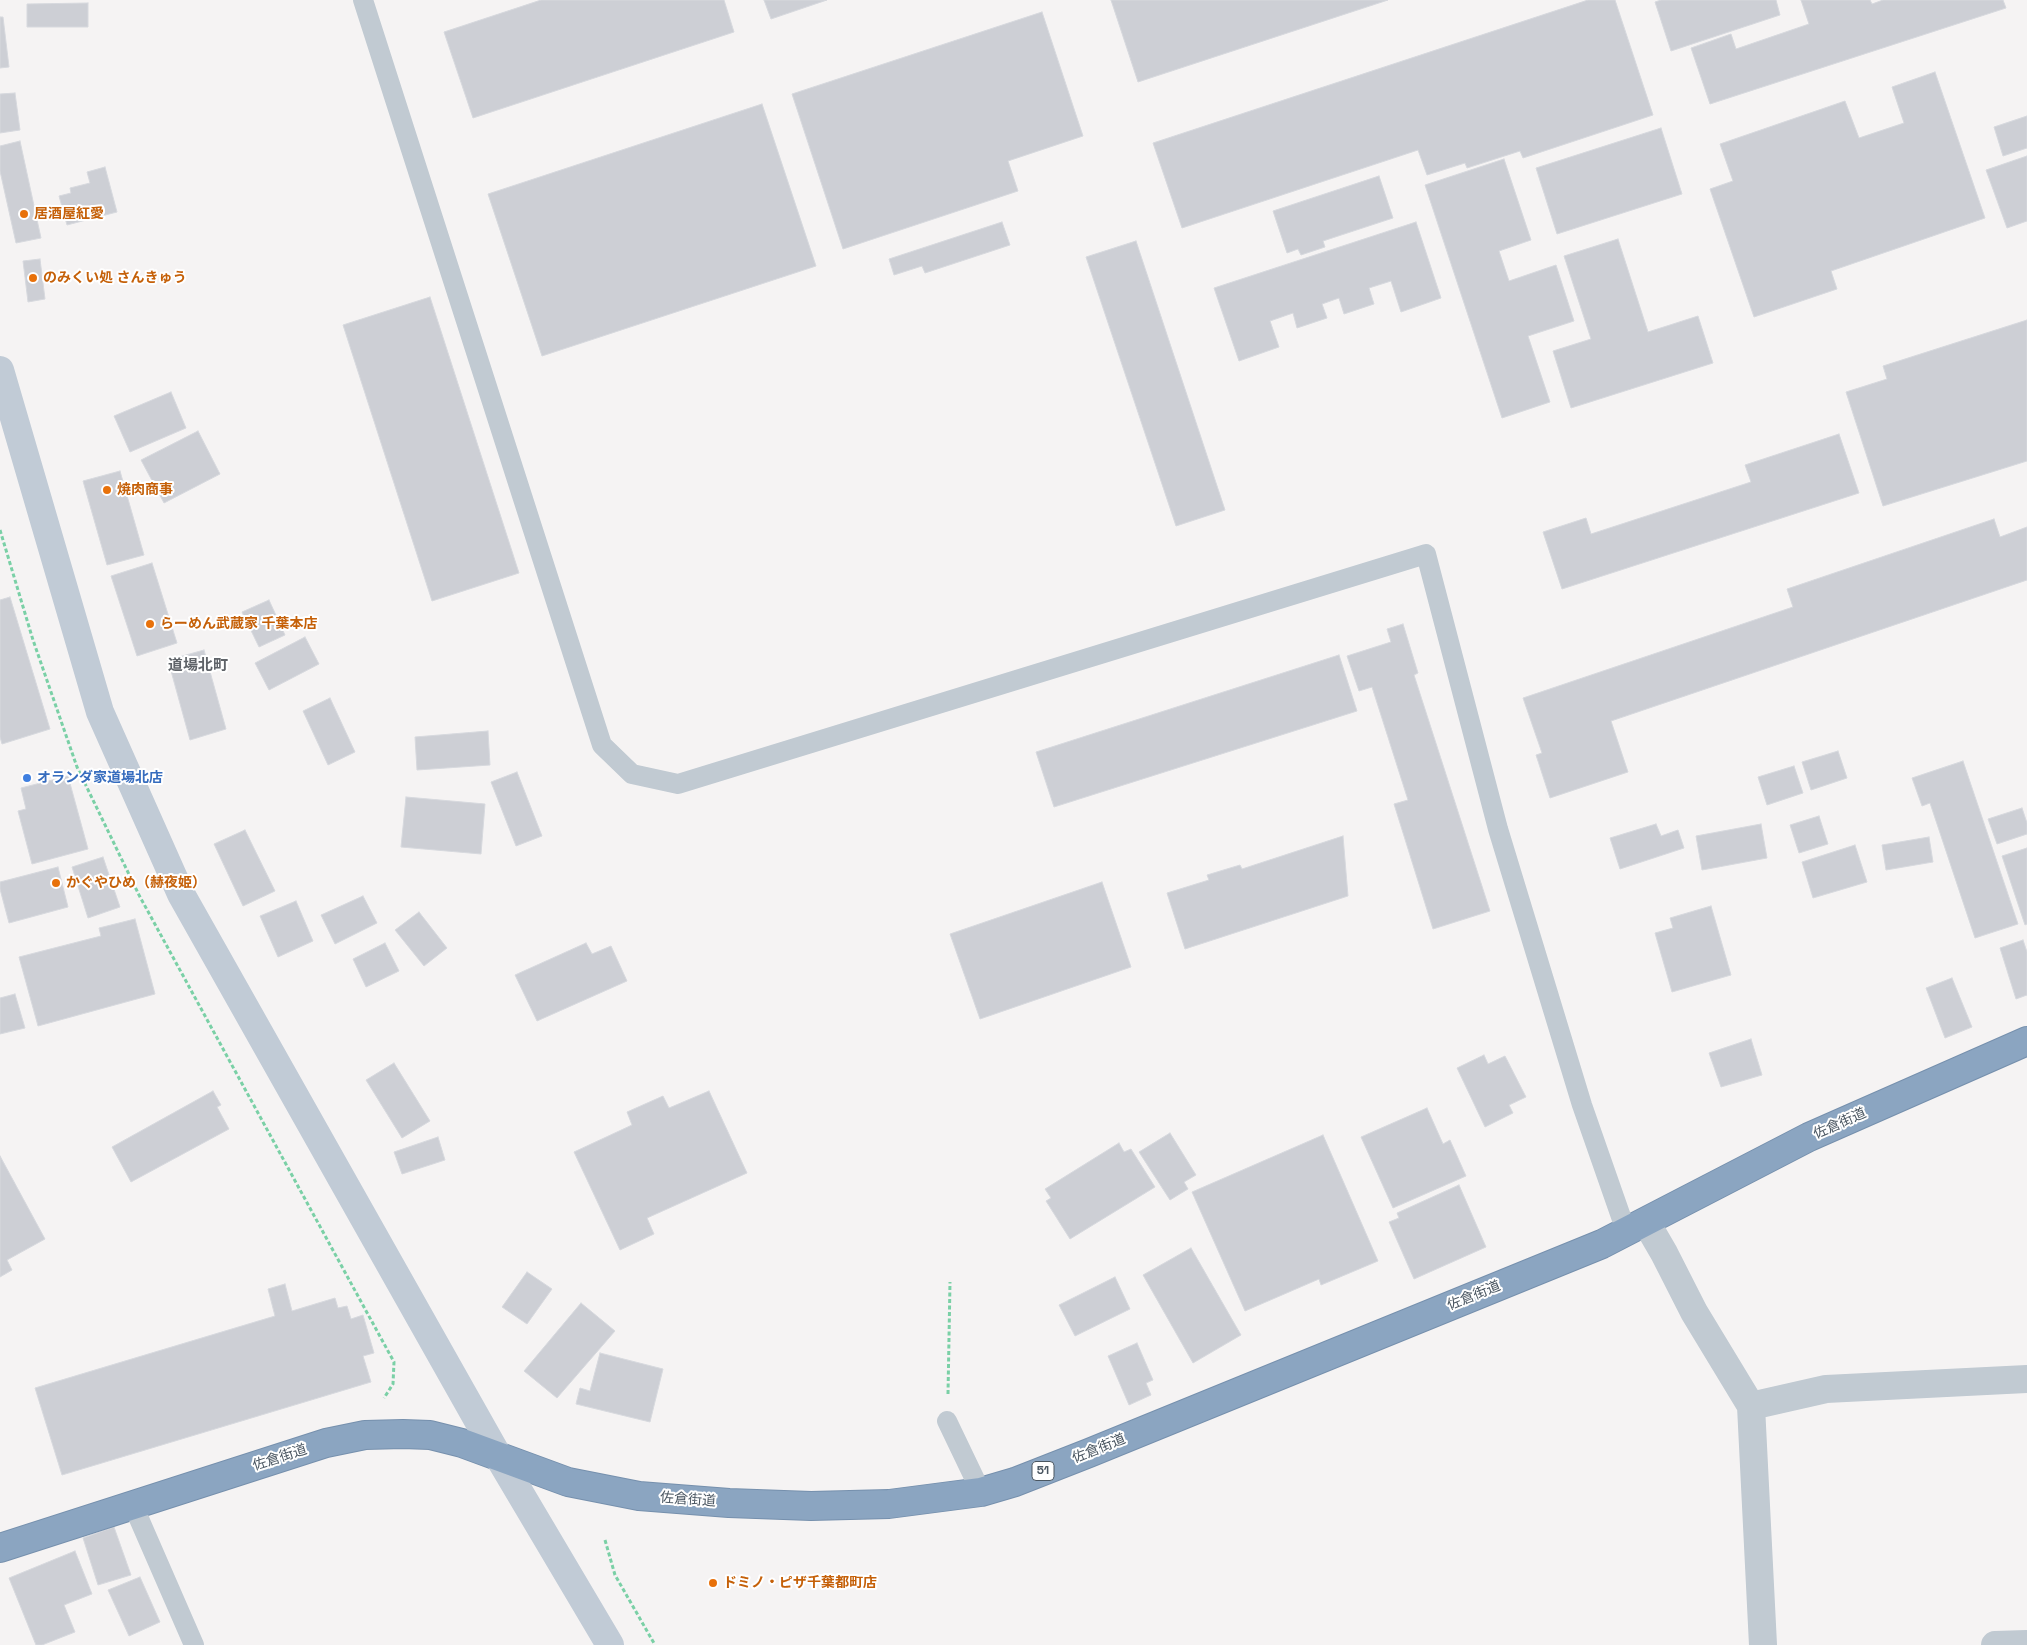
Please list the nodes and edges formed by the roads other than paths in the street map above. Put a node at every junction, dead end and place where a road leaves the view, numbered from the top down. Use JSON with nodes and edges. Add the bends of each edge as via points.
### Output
{"nodes":[{"id":1,"x":364,"y":0,"type":"edge"},
{"id":2,"x":0,"y":370,"type":"edge"},
{"id":3,"x":2027,"y":1041,"type":"edge"},
{"id":4,"x":1636,"y":1227,"type":"junction"},
{"id":5,"x":2027,"y":1379,"type":"edge"},
{"id":6,"x":1751,"y":1406,"type":"junction"},
{"id":7,"x":947,"y":1420,"type":"road end"},
{"id":8,"x":498,"y":1456,"type":"junction"},
{"id":9,"x":981,"y":1492,"type":"junction"},
{"id":10,"x":133,"y":1505,"type":"junction"},
{"id":11,"x":0,"y":1548,"type":"edge"},
{"id":12,"x":2027,"y":1644,"type":"edge"},
{"id":13,"x":194,"y":1645,"type":"edge"},
{"id":14,"x":610,"y":1645,"type":"edge"},
{"id":15,"x":1763,"y":1645,"type":"edge"},
{"id":16,"x":1995,"y":1645,"type":"edge"}],
"edges":[{"from":1,"to":4,"type":"lane","via":[[602,745],[620,763],[632,774],[678,784],[1426,554],[1498,829],[1582,1105]]},
{"from":2,"to":8,"type":"street","via":[[100,712],[181,894]]},
{"from":3,"to":4,"type":"highway","name":"佐倉街道","number":"51","via":[[1809,1138]]},
{"from":4,"to":6,"type":"street","via":[[1664,1253],[1694,1312]]},
{"from":4,"to":9,"type":"highway","name":"佐倉街道","number":"51","via":[[1602,1244],[1089,1453]]},
{"from":5,"to":6,"type":"street","via":[[1826,1389]]},
{"from":6,"to":15,"type":"street"},
{"from":7,"to":9,"type":"lane"},
{"from":8,"to":9,"type":"highway","name":"佐倉街道","number":"51","via":[[568,1482],[639,1496],[684,1500],[812,1506],[889,1504]]},
{"from":8,"to":10,"type":"highway","name":"佐倉街道","number":"51","via":[[430,1435],[365,1435],[326,1443]]},
{"from":8,"to":14,"type":"street"},
{"from":10,"to":11,"type":"highway","name":"佐倉街道","number":"51"},
{"from":10,"to":13,"type":"lane"},
{"from":12,"to":16,"type":"street"}]}
